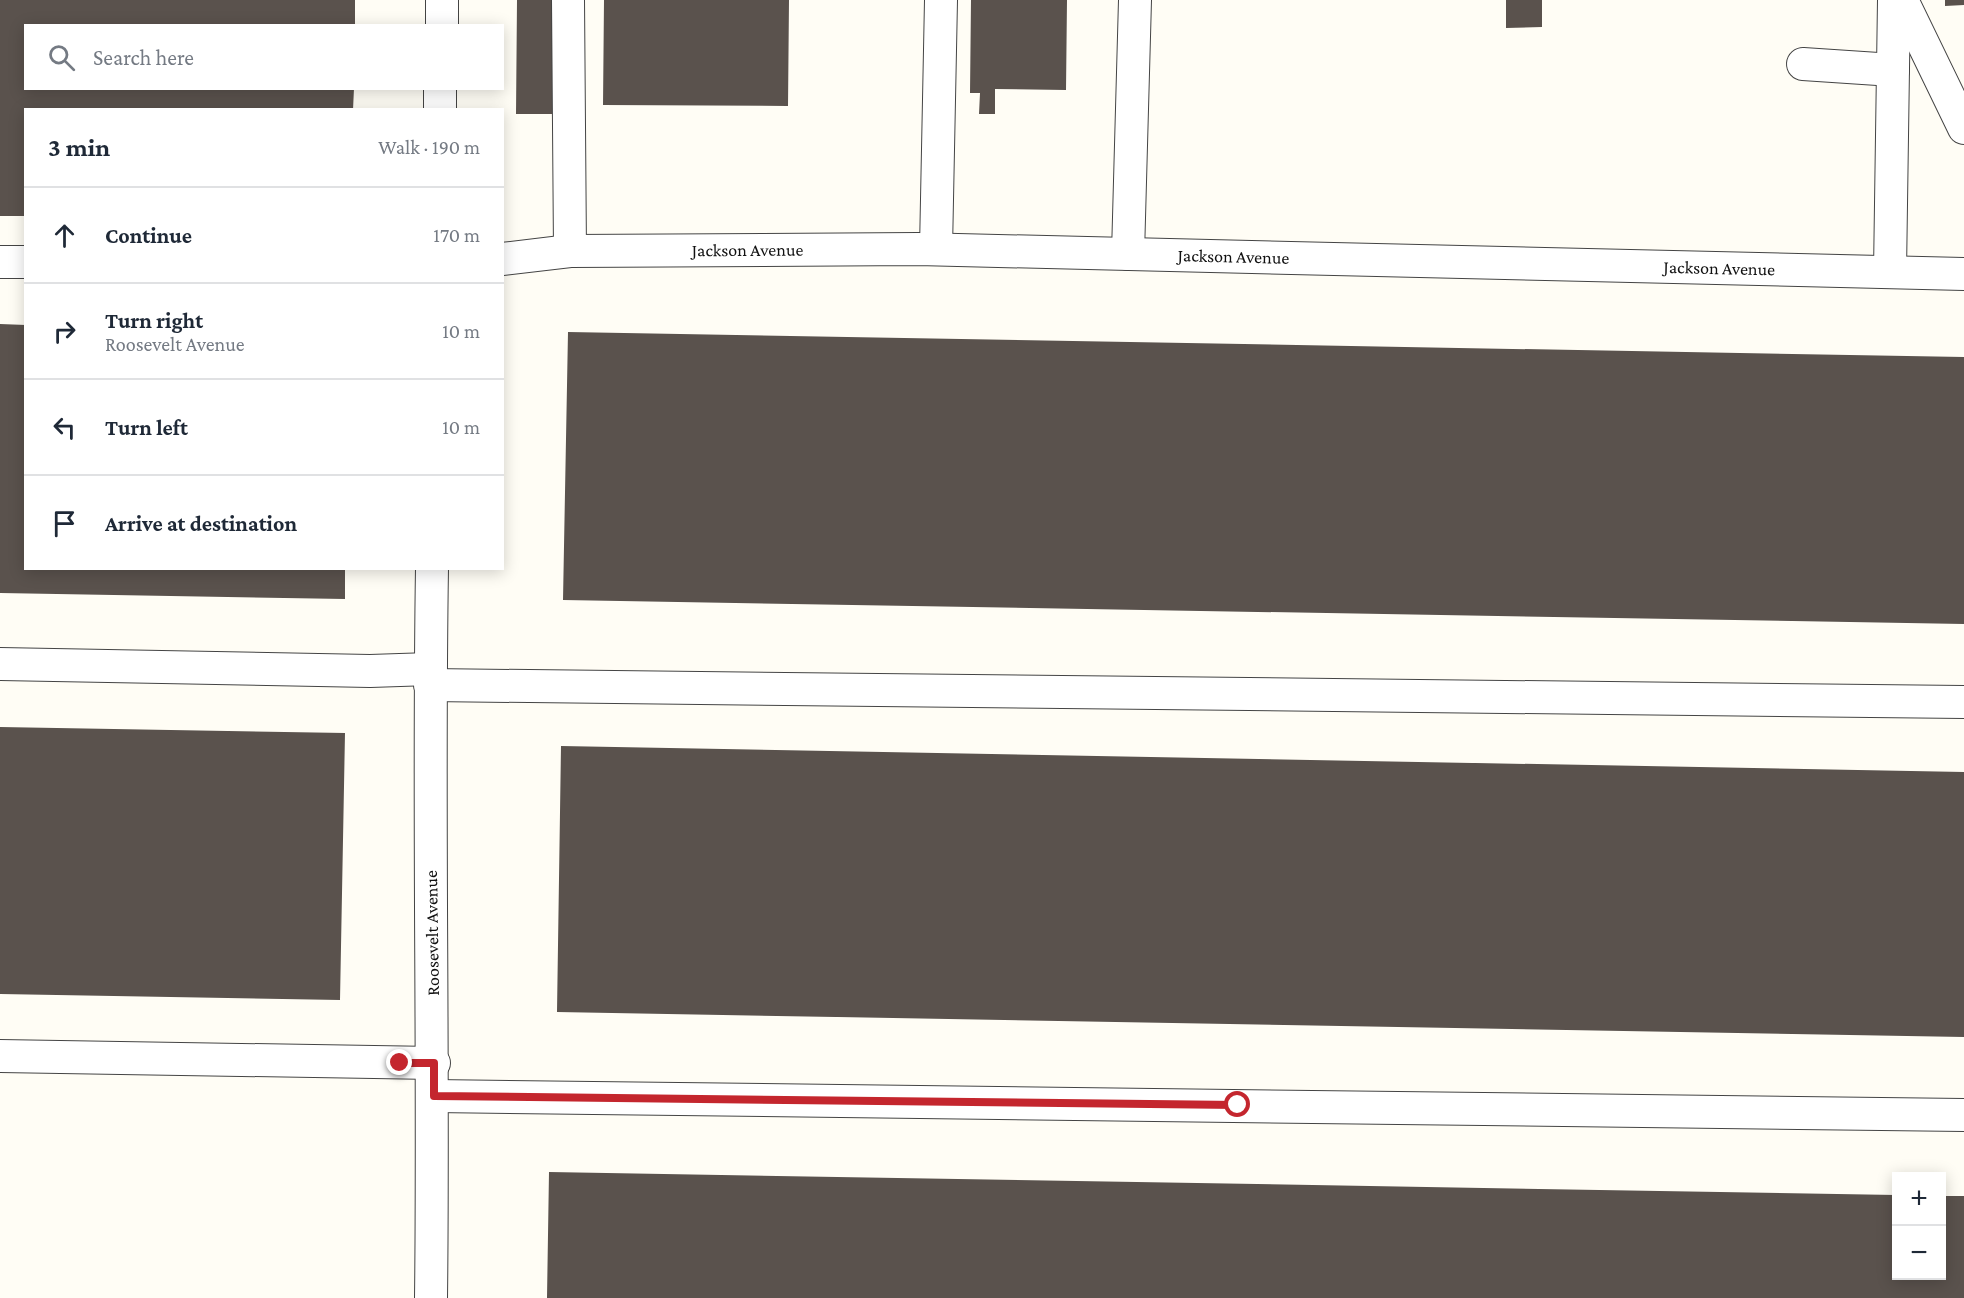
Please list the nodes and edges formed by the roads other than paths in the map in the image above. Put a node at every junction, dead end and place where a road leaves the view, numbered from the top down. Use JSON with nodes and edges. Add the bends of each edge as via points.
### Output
{"nodes":[{"id":1,"x":442,"y":0,"type":"edge"},
{"id":2,"x":568,"y":0,"type":"edge"},
{"id":3,"x":941,"y":0,"type":"edge"},
{"id":4,"x":1135,"y":0,"type":"edge"},
{"id":5,"x":1894,"y":0,"type":"edge"},
{"id":6,"x":1902,"y":0,"type":"edge"},
{"id":7,"x":442,"y":24,"type":"edge"},
{"id":8,"x":1803,"y":64,"type":"dead end"},
{"id":9,"x":1893,"y":70,"type":"junction"},
{"id":10,"x":440,"y":90,"type":"edge"},
{"id":11,"x":440,"y":108,"type":"edge"},
{"id":12,"x":1964,"y":128,"type":"edge"},
{"id":13,"x":936,"y":249,"type":"junction"},
{"id":14,"x":570,"y":251,"type":"junction"},
{"id":15,"x":1128,"y":254,"type":"junction"},
{"id":16,"x":504,"y":259,"type":"edge"},
{"id":17,"x":0,"y":262,"type":"edge"},
{"id":18,"x":24,"y":262,"type":"edge"},
{"id":19,"x":1890,"y":272,"type":"junction"},
{"id":20,"x":1964,"y":274,"type":"edge"},
{"id":21,"x":432,"y":570,"type":"edge"},
{"id":22,"x":0,"y":664,"type":"edge"},
{"id":23,"x":430,"y":677,"type":"junction"},
{"id":24,"x":1964,"y":702,"type":"edge"},
{"id":25,"x":0,"y":1056,"type":"edge"},
{"id":26,"x":434,"y":1063,"type":"junction"},
{"id":27,"x":434,"y":1096,"type":"junction"},
{"id":28,"x":1964,"y":1115,"type":"edge"},
{"id":29,"x":431,"y":1298,"type":"edge"}],
"edges":[{"from":1,"to":7,"type":"street"},
{"from":2,"to":14,"type":"street"},
{"from":3,"to":13,"type":"street"},
{"from":4,"to":15,"type":"street"},
{"from":5,"to":9,"type":"street"},
{"from":6,"to":12,"type":"street"},
{"from":8,"to":9,"type":"street"},
{"from":9,"to":19,"type":"street"},
{"from":10,"to":11,"type":"street"},
{"from":13,"to":14,"type":"street","name":"Jackson Avenue"},
{"from":13,"to":15,"type":"street","name":"Jackson Avenue"},
{"from":14,"to":16,"type":"street","name":"Jackson Avenue"},
{"from":15,"to":19,"type":"street","name":"Jackson Avenue"},
{"from":17,"to":18,"type":"street"},
{"from":19,"to":20,"type":"street","name":"Jackson Avenue"},
{"from":21,"to":23,"type":"street","name":"Roosevelt Avenue"},
{"from":22,"to":23,"type":"street","via":[[370,671]]},
{"from":23,"to":24,"type":"street"},
{"from":23,"to":26,"type":"street","name":"Roosevelt Avenue"},
{"from":25,"to":26,"type":"street"},
{"from":26,"to":27,"type":"street","name":"Roosevelt Avenue"},
{"from":27,"to":28,"type":"street"},
{"from":27,"to":29,"type":"street","name":"Roosevelt Avenue"}]}
